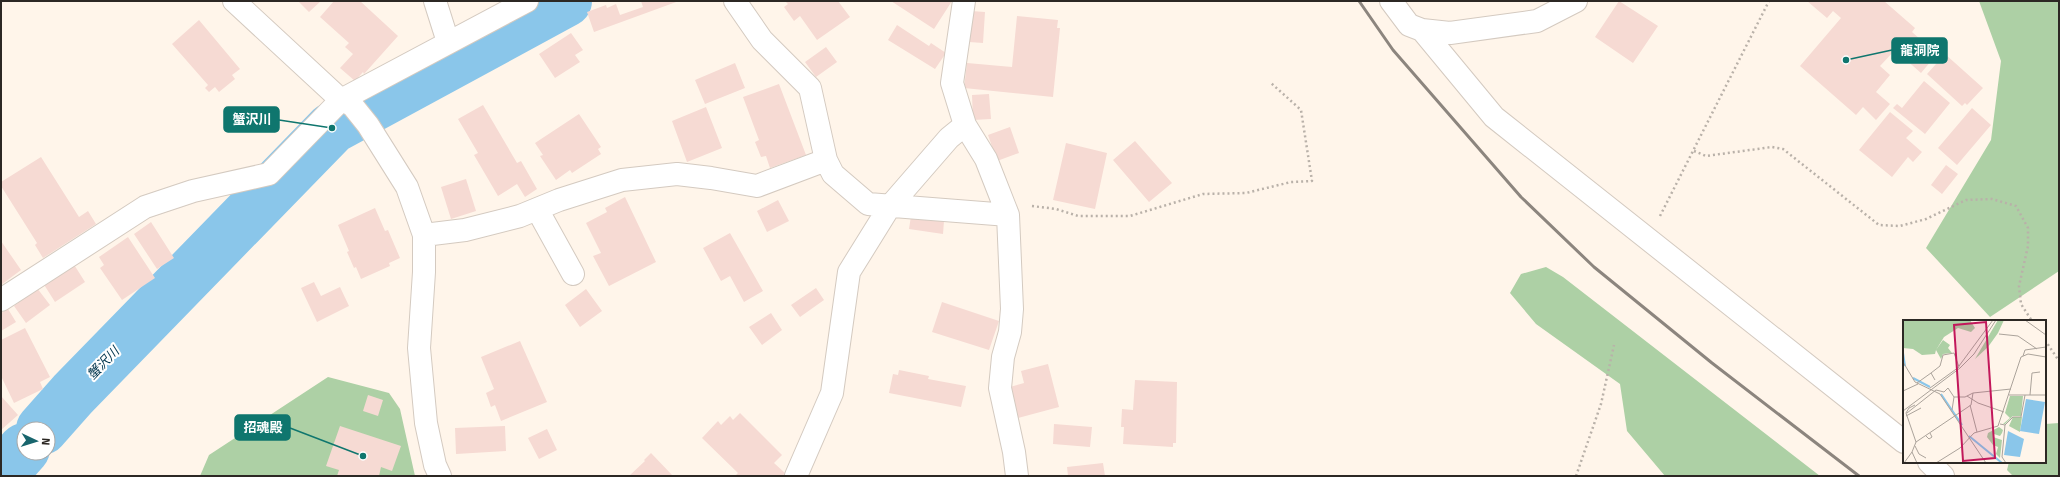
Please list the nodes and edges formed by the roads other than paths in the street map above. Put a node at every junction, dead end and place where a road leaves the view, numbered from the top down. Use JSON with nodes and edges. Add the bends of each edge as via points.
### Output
{"nodes":[{"id":1,"x":234,"y":1,"type":"edge"},
{"id":2,"x":435,"y":1,"type":"edge"},
{"id":3,"x":527,"y":1,"type":"edge"},
{"id":4,"x":735,"y":1,"type":"edge"},
{"id":5,"x":964,"y":1,"type":"edge"},
{"id":6,"x":1391,"y":1,"type":"edge"},
{"id":7,"x":1576,"y":1,"type":"edge"},
{"id":8,"x":1422,"y":30,"type":"junction"},
{"id":9,"x":448,"y":42,"type":"junction"},
{"id":10,"x":347,"y":102,"type":"junction"},
{"id":11,"x":965,"y":125,"type":"junction"},
{"id":12,"x":826,"y":160,"type":"junction"},
{"id":13,"x":890,"y":206,"type":"junction"},
{"id":14,"x":537,"y":209,"type":"junction"},
{"id":15,"x":1008,"y":215,"type":"junction"},
{"id":16,"x":424,"y":235,"type":"junction"},
{"id":17,"x":573,"y":274,"type":"dead end"},
{"id":18,"x":1,"y":300,"type":"edge"},
{"id":19,"x":1903,"y":441,"type":"edge"},
{"id":20,"x":1930,"y":463,"type":"edge"},
{"id":21,"x":440,"y":476,"type":"edge"},
{"id":22,"x":796,"y":476,"type":"edge"},
{"id":23,"x":1017,"y":476,"type":"edge"},
{"id":24,"x":1943,"y":476,"type":"edge"}],
"edges":[{"from":1,"to":10,"type":"street"},
{"from":2,"to":9,"type":"street"},
{"from":3,"to":9,"type":"street"},
{"from":4,"to":12,"type":"street","via":[[762,40],[810,88]]},
{"from":5,"to":11,"type":"street","via":[[952,83]]},
{"from":6,"to":8,"type":"street","via":[[1409,24]]},
{"from":7,"to":8,"type":"street","via":[[1537,21],[1450,33]]},
{"from":8,"to":19,"type":"street","via":[[1494,117]]},
{"from":9,"to":10,"type":"street"},
{"from":10,"to":16,"type":"street","via":[[368,124],[407,187]]},
{"from":10,"to":18,"type":"street","via":[[269,174],[193,191],[145,207]]},
{"from":11,"to":13,"type":"street","via":[[949,138]]},
{"from":11,"to":15,"type":"street","via":[[986,159]]},
{"from":12,"to":13,"type":"street","via":[[833,174],[868,204]]},
{"from":12,"to":14,"type":"street","via":[[757,186],[711,178],[669,175],[622,180]]},
{"from":13,"to":15,"type":"street"},
{"from":13,"to":22,"type":"street","via":[[849,272],[832,393]]},
{"from":14,"to":16,"type":"street","via":[[465,230]]},
{"from":14,"to":17,"type":"street"},
{"from":15,"to":23,"type":"street","via":[[1012,309],[1000,388]]},
{"from":16,"to":21,"type":"street","via":[[419,348],[426,423],[435,465]]},
{"from":20,"to":24,"type":"street"}]}
